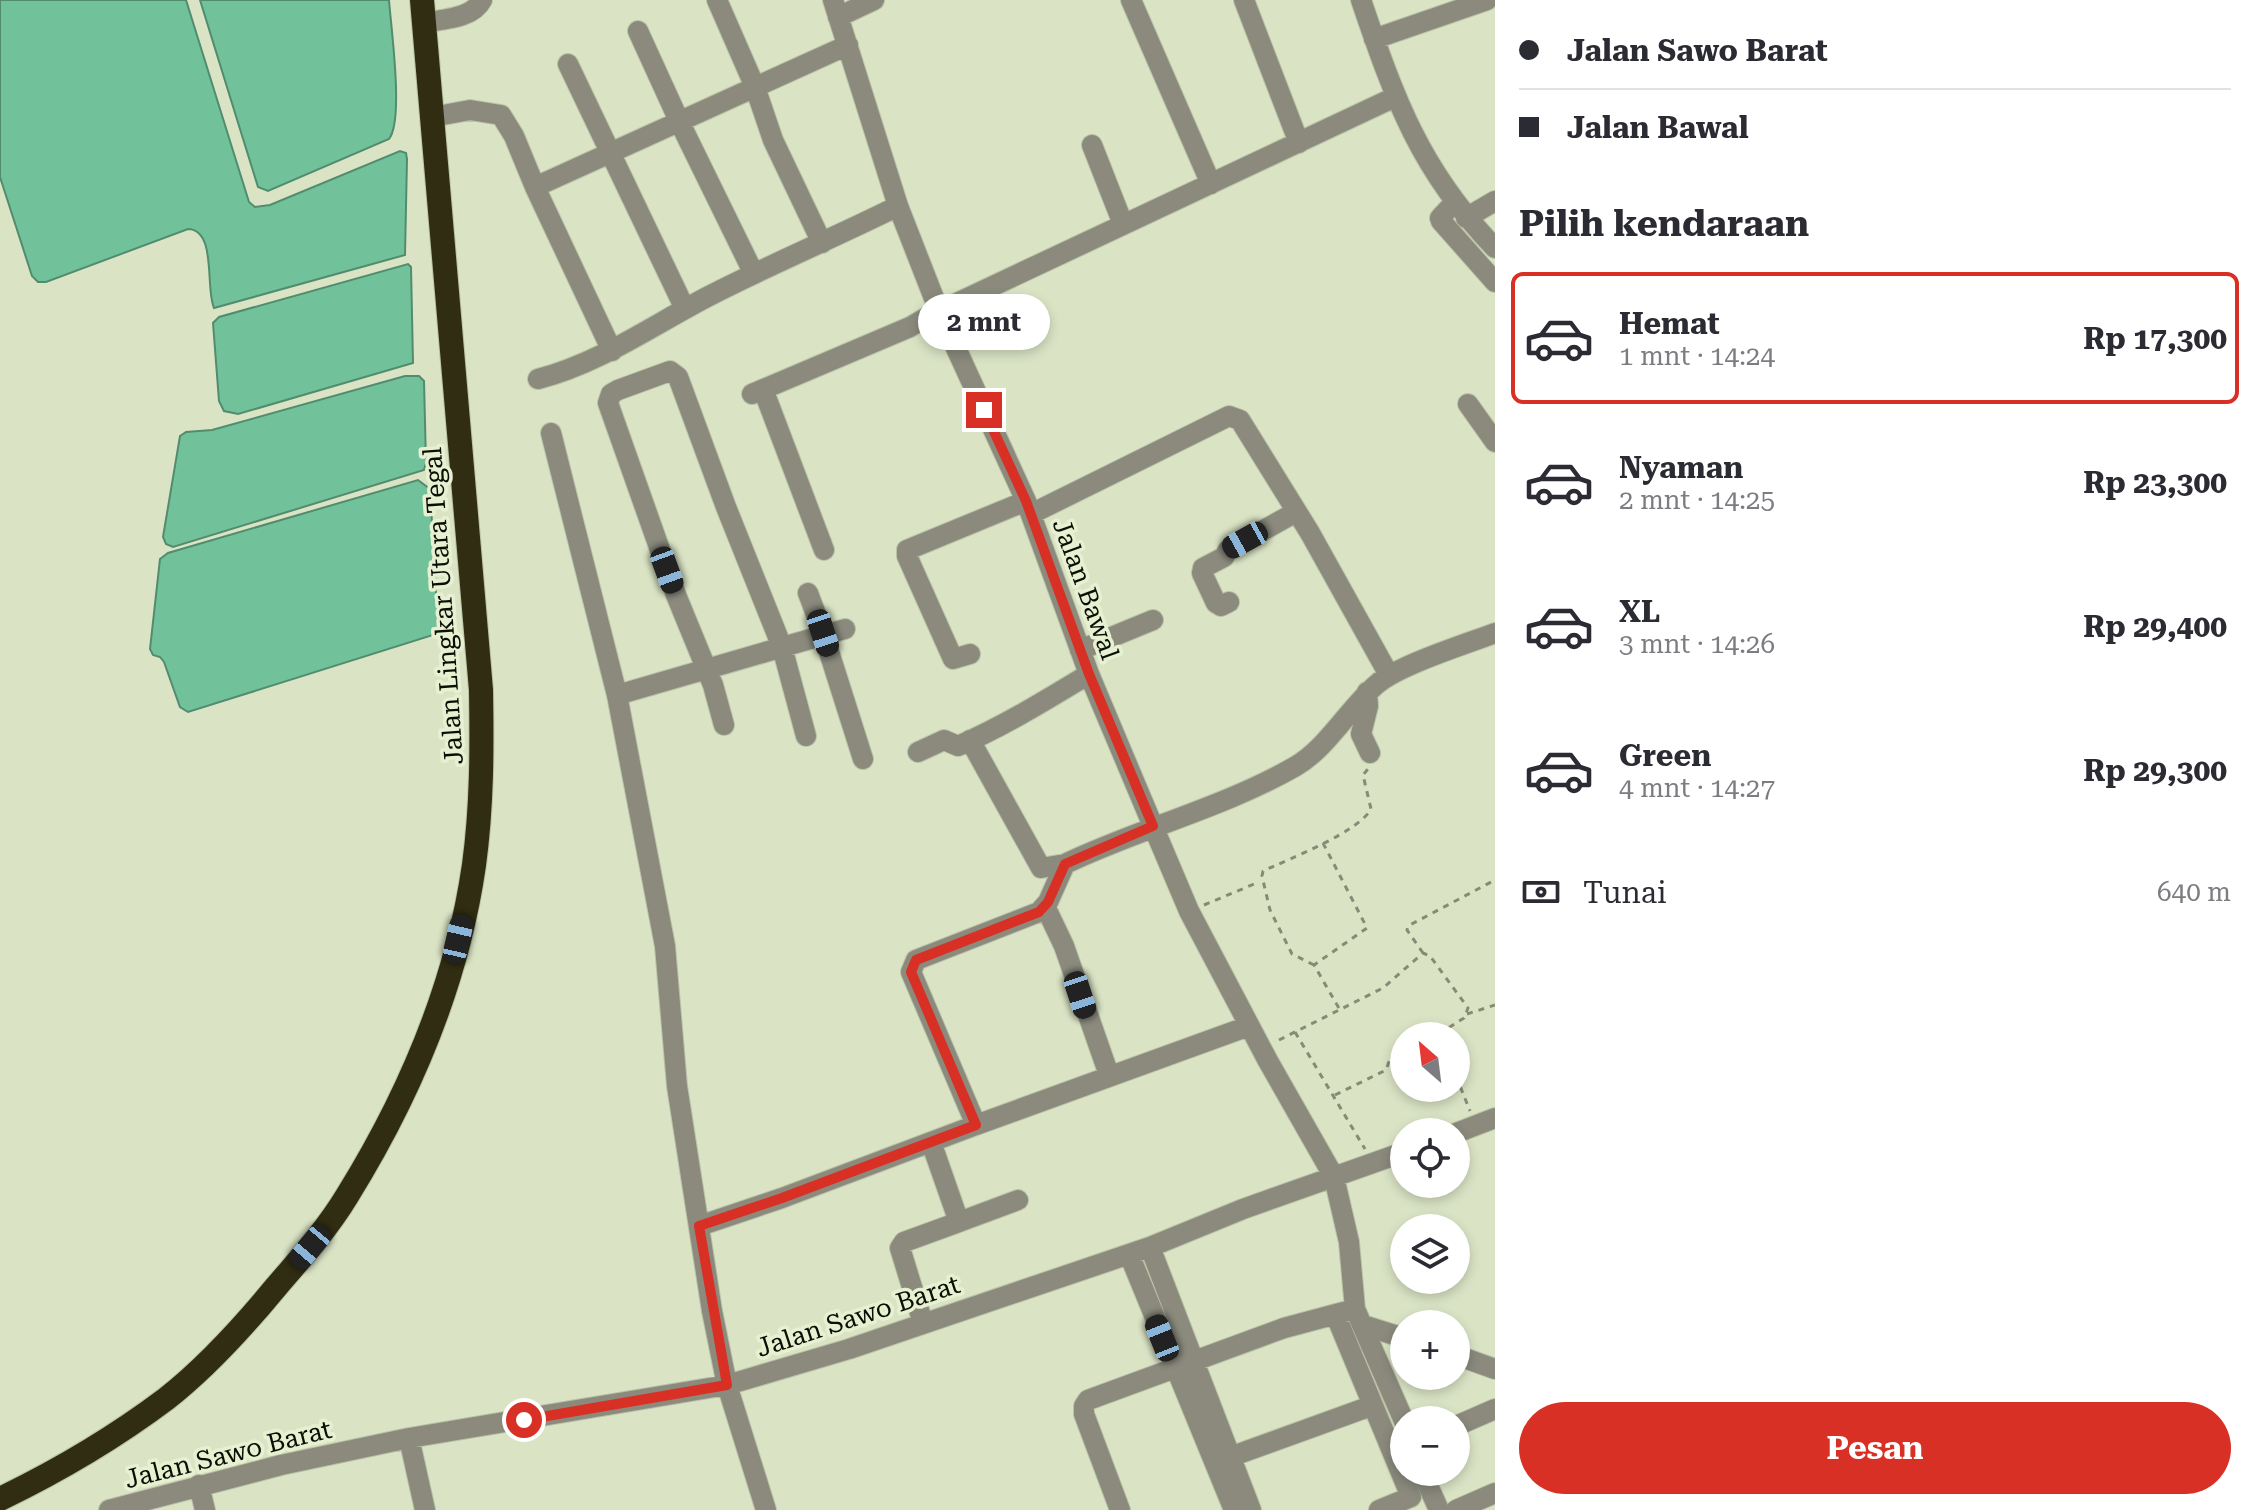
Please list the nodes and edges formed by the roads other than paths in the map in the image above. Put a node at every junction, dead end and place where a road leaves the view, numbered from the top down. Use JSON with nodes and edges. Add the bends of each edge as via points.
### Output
{"nodes":[{"id":1,"x":482,"y":0,"type":"edge"},
{"id":2,"x":717,"y":0,"type":"edge"},
{"id":3,"x":874,"y":0,"type":"edge"},
{"id":4,"x":1131,"y":0,"type":"edge"},
{"id":5,"x":1244,"y":0,"type":"edge"},
{"id":6,"x":1361,"y":0,"type":"edge"},
{"id":7,"x":1487,"y":0,"type":"edge"},
{"id":8,"x":836,"y":9,"type":"edge"},
{"id":9,"x":422,"y":12,"type":"edge"},
{"id":10,"x":638,"y":31,"type":"dead end"},
{"id":11,"x":1374,"y":39,"type":"junction"},
{"id":12,"x":833,"y":51,"type":"junction"},
{"id":13,"x":568,"y":64,"type":"dead end"},
{"id":14,"x":755,"y":87,"type":"junction"},
{"id":15,"x":1395,"y":97,"type":"junction"},
{"id":16,"x":432,"y":117,"type":"junction"},
{"id":17,"x":680,"y":123,"type":"junction"},
{"id":18,"x":1299,"y":143,"type":"junction"},
{"id":19,"x":1092,"y":145,"type":"dead end"},
{"id":20,"x":611,"y":151,"type":"junction"},
{"id":21,"x":1211,"y":184,"type":"junction"},
{"id":22,"x":535,"y":187,"type":"junction"},
{"id":23,"x":1495,"y":201,"type":"edge"},
{"id":24,"x":898,"y":206,"type":"junction"},
{"id":25,"x":1460,"y":210,"type":"junction"},
{"id":26,"x":1123,"y":224,"type":"junction"},
{"id":27,"x":822,"y":243,"type":"junction"},
{"id":28,"x":1495,"y":248,"type":"edge"},
{"id":29,"x":754,"y":274,"type":"junction"},
{"id":30,"x":1495,"y":282,"type":"edge"},
{"id":31,"x":685,"y":309,"type":"junction"},
{"id":32,"x":925,"y":318,"type":"junction"},
{"id":33,"x":612,"y":351,"type":"junction"},
{"id":34,"x":538,"y":379,"type":"dead end"},
{"id":35,"x":1468,"y":404,"type":"dead end"},
{"id":36,"x":551,"y":433,"type":"dead end"},
{"id":37,"x":1495,"y":442,"type":"edge"},
{"id":38,"x":1016,"y":509,"type":"junction"},
{"id":39,"x":1296,"y":512,"type":"junction"},
{"id":40,"x":824,"y":550,"type":"dead end"},
{"id":41,"x":808,"y":593,"type":"dead end"},
{"id":42,"x":1229,"y":602,"type":"dead end"},
{"id":43,"x":1153,"y":620,"type":"dead end"},
{"id":44,"x":845,"y":629,"type":"dead end"},
{"id":45,"x":823,"y":633,"type":"junction"},
{"id":46,"x":1495,"y":633,"type":"edge"},
{"id":47,"x":782,"y":647,"type":"junction"},
{"id":48,"x":1080,"y":650,"type":"junction"},
{"id":49,"x":970,"y":654,"type":"dead end"},
{"id":50,"x":707,"y":669,"type":"junction"},
{"id":51,"x":1389,"y":675,"type":"junction"},
{"id":52,"x":1078,"y":681,"type":"junction"},
{"id":53,"x":617,"y":695,"type":"junction"},
{"id":54,"x":1368,"y":698,"type":"junction"},
{"id":55,"x":724,"y":725,"type":"dead end"},
{"id":56,"x":806,"y":736,"type":"dead end"},
{"id":57,"x":970,"y":740,"type":"junction"},
{"id":58,"x":918,"y":752,"type":"dead end"},
{"id":59,"x":1370,"y":753,"type":"road end"},
{"id":60,"x":863,"y":759,"type":"dead end"},
{"id":61,"x":1150,"y":820,"type":"junction"},
{"id":62,"x":1065,"y":864,"type":"junction"},
{"id":63,"x":1045,"y":906,"type":"junction"},
{"id":64,"x":1241,"y":1029,"type":"junction"},
{"id":65,"x":1109,"y":1075,"type":"junction"},
{"id":66,"x":976,"y":1125,"type":"junction"},
{"id":67,"x":931,"y":1142,"type":"junction"},
{"id":68,"x":1390,"y":1157,"type":"edge"},
{"id":69,"x":1331,"y":1178,"type":"junction"},
{"id":70,"x":1018,"y":1200,"type":"dead end"},
{"id":71,"x":959,"y":1222,"type":"junction"},
{"id":72,"x":699,"y":1226,"type":"junction"},
{"id":73,"x":1150,"y":1247,"type":"junction"},
{"id":74,"x":1129,"y":1254,"type":"junction"},
{"id":75,"x":1349,"y":1315,"type":"junction"},
{"id":76,"x":923,"y":1323,"type":"junction"},
{"id":77,"x":1390,"y":1332,"type":"edge"},
{"id":78,"x":1470,"y":1360,"type":"edge"},
{"id":79,"x":1182,"y":1363,"type":"junction"},
{"id":80,"x":1495,"y":1369,"type":"edge"},
{"id":81,"x":727,"y":1385,"type":"junction"},
{"id":82,"x":1371,"y":1406,"type":"junction"},
{"id":83,"x":1396,"y":1406,"type":"edge"},
{"id":84,"x":1495,"y":1409,"type":"edge"},
{"id":85,"x":1470,"y":1420,"type":"edge"},
{"id":86,"x":409,"y":1438,"type":"junction"},
{"id":87,"x":1223,"y":1460,"type":"junction"},
{"id":88,"x":199,"y":1485,"type":"junction"},
{"id":89,"x":1428,"y":1486,"type":"edge"},
{"id":90,"x":1495,"y":1493,"type":"edge"},
{"id":91,"x":0,"y":1499,"type":"edge"},
{"id":92,"x":1495,"y":1504,"type":"edge"},
{"id":93,"x":109,"y":1510,"type":"edge"},
{"id":94,"x":205,"y":1510,"type":"edge"},
{"id":95,"x":425,"y":1510,"type":"edge"},
{"id":96,"x":766,"y":1510,"type":"edge"},
{"id":97,"x":1120,"y":1510,"type":"edge"},
{"id":98,"x":1234,"y":1510,"type":"edge"},
{"id":99,"x":1251,"y":1510,"type":"edge"},
{"id":100,"x":1379,"y":1510,"type":"edge"},
{"id":101,"x":1439,"y":1510,"type":"edge"},
{"id":102,"x":1456,"y":1510,"type":"edge"},
{"id":103,"x":1481,"y":1510,"type":"edge"}],
"edges":[{"from":1,"to":9,"type":"street","via":[[469,13]]},
{"from":2,"to":14,"type":"street"},
{"from":3,"to":8,"type":"street"},
{"from":4,"to":21,"type":"street"},
{"from":5,"to":18,"type":"street"},
{"from":6,"to":11,"type":"street"},
{"from":7,"to":11,"type":"street"},
{"from":8,"to":12,"type":"street","name":"Jalan Bawal"},
{"from":9,"to":16,"type":"highway","name":"Jalan Lingkar Utara Tegal"},
{"from":10,"to":17,"type":"street"},
{"from":11,"to":15,"type":"street"},
{"from":12,"to":14,"type":"street"},
{"from":12,"to":24,"type":"street","name":"Jalan Bawal"},
{"from":13,"to":20,"type":"street"},
{"from":14,"to":17,"type":"street"},
{"from":14,"to":27,"type":"street","via":[[773,140]]},
{"from":15,"to":18,"type":"street"},
{"from":15,"to":25,"type":"street","via":[[1426,159]]},
{"from":16,"to":22,"type":"street","via":[[470,110],[501,115]]},
{"from":16,"to":91,"type":"highway","name":"Jalan Lingkar Utara Tegal","via":[[477,621],[483,773],[474,866],[438,1009],[415,1069],[346,1199],[257,1310],[167,1398],[87,1453]]},
{"from":17,"to":20,"type":"street"},
{"from":17,"to":29,"type":"street"},
{"from":18,"to":21,"type":"street"},
{"from":19,"to":26,"type":"street"},
{"from":20,"to":22,"type":"street"},
{"from":20,"to":31,"type":"street"},
{"from":21,"to":26,"type":"street"},
{"from":22,"to":33,"type":"street"},
{"from":23,"to":25,"type":"street"},
{"from":24,"to":27,"type":"street"},
{"from":24,"to":32,"type":"street","name":"Jalan Bawal"},
{"from":25,"to":28,"type":"street"},
{"from":25,"to":30,"type":"street","via":[[1441,221]]},
{"from":26,"to":32,"type":"street"},
{"from":27,"to":29,"type":"street"},
{"from":29,"to":31,"type":"street"},
{"from":31,"to":33,"type":"street"},
{"from":32,"to":38,"type":"street","name":"Jalan Bawal"},
{"from":32,"to":40,"type":"street","via":[[758,392]]},
{"from":33,"to":34,"type":"street"},
{"from":35,"to":37,"type":"street"},
{"from":36,"to":53,"type":"street"},
{"from":38,"to":39,"type":"street","via":[[1234,416]]},
{"from":38,"to":48,"type":"street","name":"Jalan Bawal"},
{"from":38,"to":49,"type":"street","via":[[907,550],[953,659]]},
{"from":39,"to":42,"type":"street","via":[[1203,568],[1216,603]]},
{"from":39,"to":51,"type":"street"},
{"from":41,"to":45,"type":"street"},
{"from":43,"to":48,"type":"street"},
{"from":44,"to":45,"type":"street"},
{"from":45,"to":47,"type":"street"},
{"from":45,"to":60,"type":"street"},
{"from":46,"to":51,"type":"street"},
{"from":47,"to":50,"type":"street"},
{"from":47,"to":50,"type":"street","via":[[678,377],[674,371],[665,372],[618,390],[608,403]]},
{"from":47,"to":56,"type":"street"},
{"from":48,"to":52,"type":"street","name":"Jalan Bawal"},
{"from":50,"to":53,"type":"street"},
{"from":50,"to":55,"type":"street"},
{"from":51,"to":54,"type":"street"},
{"from":52,"to":57,"type":"street"},
{"from":52,"to":61,"type":"street","name":"Jalan Bawal"},
{"from":53,"to":72,"type":"street","via":[[665,946],[677,1086]]},
{"from":54,"to":59,"type":"street","via":[[1361,734]]},
{"from":54,"to":61,"type":"street","via":[[1299,764],[1256,787]]},
{"from":57,"to":58,"type":"street","via":[[958,746],[944,740]]},
{"from":57,"to":62,"type":"street","via":[[1039,865],[1043,869]]},
{"from":61,"to":62,"type":"street"},
{"from":61,"to":64,"type":"street","name":"Jalan Bawal"},
{"from":62,"to":63,"type":"street"},
{"from":63,"to":65,"type":"street"},
{"from":63,"to":66,"type":"street","via":[[912,965]]},
{"from":64,"to":65,"type":"street"},
{"from":64,"to":69,"type":"street","name":"Jalan Bawal","via":[[1261,1048]]},
{"from":65,"to":66,"type":"street"},
{"from":66,"to":67,"type":"street"},
{"from":67,"to":71,"type":"street"},
{"from":67,"to":72,"type":"street"},
{"from":68,"to":69,"type":"street","name":"Jalan Sawo Barat"},
{"from":69,"to":73,"type":"street","name":"Jalan Sawo Barat"},
{"from":69,"to":75,"type":"street","name":"Jalan Bawal","via":[[1349,1242]]},
{"from":70,"to":71,"type":"street"},
{"from":71,"to":76,"type":"street","via":[[900,1248]]},
{"from":72,"to":81,"type":"street"},
{"from":73,"to":74,"type":"street","name":"Jalan Sawo Barat"},
{"from":73,"to":79,"type":"street"},
{"from":74,"to":76,"type":"street","name":"Jalan Sawo Barat"},
{"from":74,"to":79,"type":"street"},
{"from":75,"to":77,"type":"street"},
{"from":75,"to":79,"type":"street","via":[[1284,1328]]},
{"from":75,"to":82,"type":"street"},
{"from":75,"to":83,"type":"street"},
{"from":76,"to":81,"type":"street","name":"Jalan Sawo Barat"},
{"from":78,"to":80,"type":"street"},
{"from":79,"to":87,"type":"street"},
{"from":79,"to":97,"type":"street","via":[[1085,1403],[1084,1414]]},
{"from":81,"to":86,"type":"street","name":"Jalan Sawo Barat"},
{"from":81,"to":96,"type":"street"},
{"from":82,"to":87,"type":"street"},
{"from":82,"to":100,"type":"street","via":[[1411,1497]]},
{"from":84,"to":85,"type":"street"},
{"from":86,"to":88,"type":"street","name":"Jalan Sawo Barat"},
{"from":86,"to":95,"type":"street"},
{"from":87,"to":98,"type":"street"},
{"from":87,"to":99,"type":"street"},
{"from":88,"to":93,"type":"street","name":"Jalan Sawo Barat"},
{"from":88,"to":94,"type":"street"},
{"from":89,"to":101,"type":"street"},
{"from":90,"to":102,"type":"street"},
{"from":92,"to":103,"type":"street"}]}
